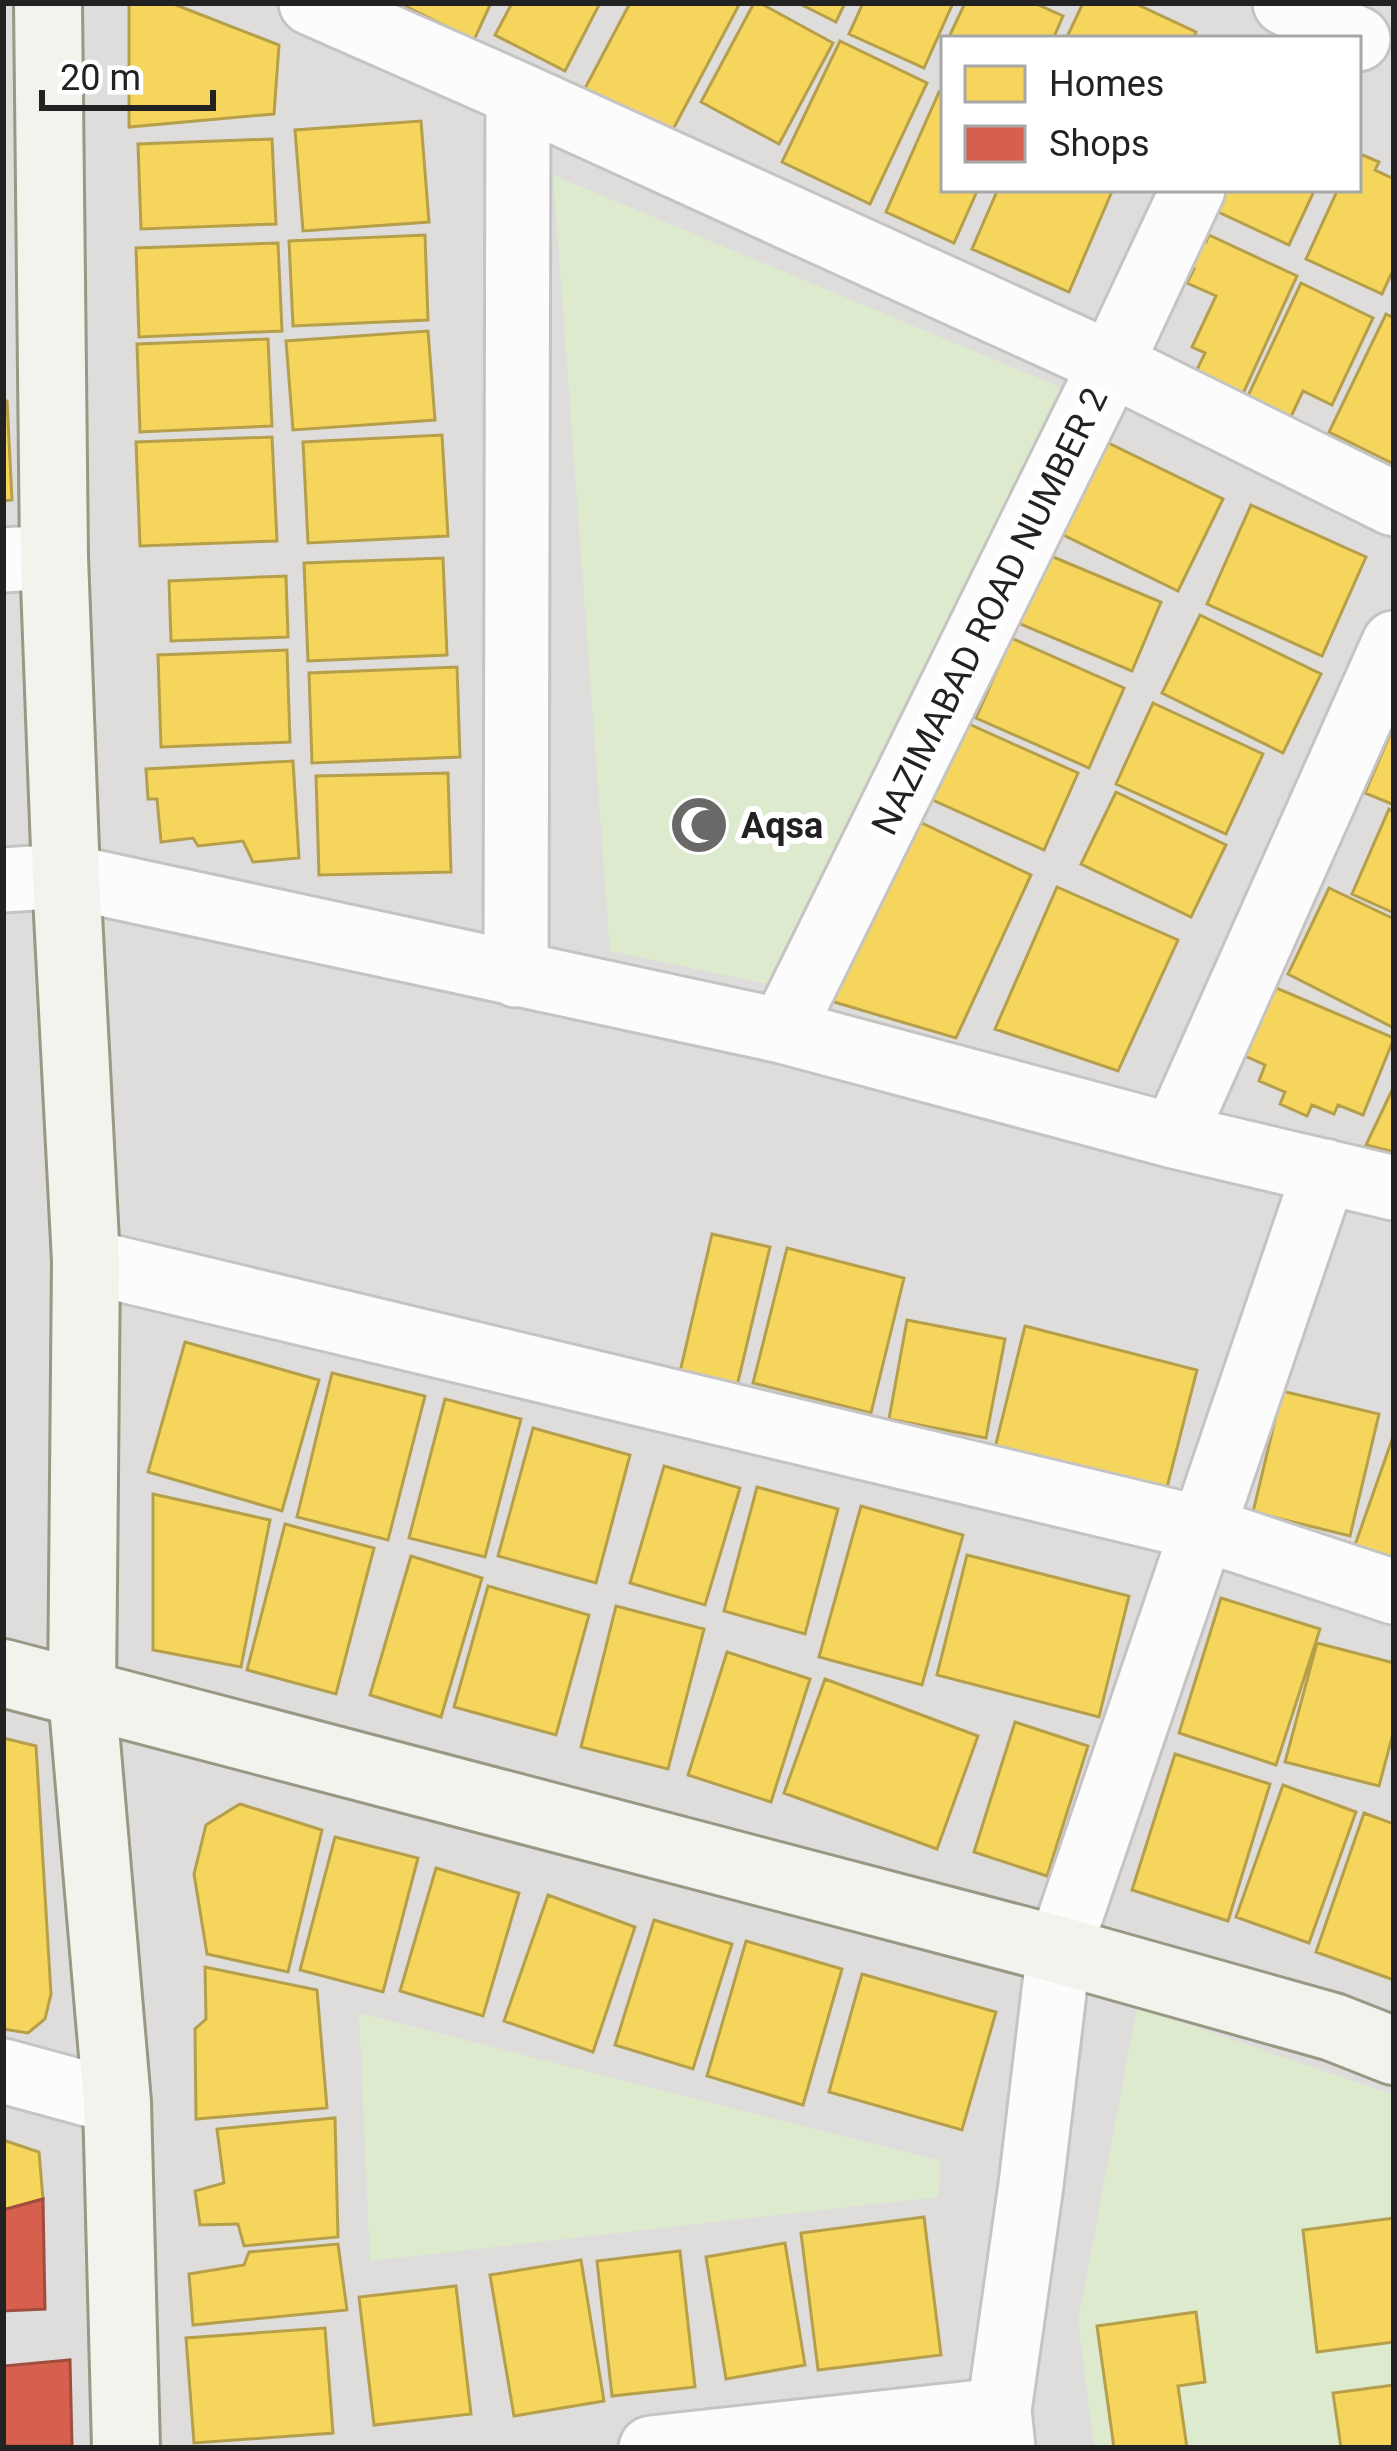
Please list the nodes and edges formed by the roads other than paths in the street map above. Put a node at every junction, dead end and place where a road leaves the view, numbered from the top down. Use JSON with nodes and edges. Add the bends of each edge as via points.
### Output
{"nodes":[{"id":1,"x":48,"y":3,"type":"edge"},
{"id":2,"x":311,"y":3,"type":"edge"},
{"id":3,"x":1283,"y":3,"type":"edge"},
{"id":4,"x":1266,"y":36,"type":"edge"},
{"id":5,"x":1352,"y":36,"type":"edge"},
{"id":6,"x":1361,"y":40,"type":"edge"},
{"id":7,"x":1394,"y":57,"type":"edge"},
{"id":8,"x":518,"y":94,"type":"junction"},
{"id":9,"x":1192,"y":192,"type":"edge"},
{"id":10,"x":1111,"y":364,"type":"junction"},
{"id":11,"x":1394,"y":504,"type":"edge"},
{"id":12,"x":28,"y":558,"type":"edge"},
{"id":13,"x":1394,"y":643,"type":"edge"},
{"id":14,"x":35,"y":878,"type":"edge"},
{"id":15,"x":516,"y":975,"type":"junction"},
{"id":16,"x":782,"y":1031,"type":"junction"},
{"id":17,"x":1174,"y":1136,"type":"junction"},
{"id":18,"x":1325,"y":1171,"type":"junction"},
{"id":19,"x":1394,"y":1188,"type":"edge"},
{"id":20,"x":86,"y":1262,"type":"junction"},
{"id":21,"x":1204,"y":1529,"type":"junction"},
{"id":22,"x":1394,"y":1592,"type":"edge"},
{"id":23,"x":3,"y":1672,"type":"edge"},
{"id":24,"x":82,"y":1694,"type":"junction"},
{"id":25,"x":1059,"y":1949,"type":"junction"},
{"id":26,"x":1394,"y":2051,"type":"edge"},
{"id":27,"x":3,"y":2071,"type":"edge"},
{"id":28,"x":117,"y":2102,"type":"junction"},
{"id":29,"x":1001,"y":2429,"type":"edge"},
{"id":30,"x":126,"y":2448,"type":"edge"},
{"id":31,"x":651,"y":2448,"type":"edge"}],
"edges":[{"from":1,"to":12,"type":"street"},
{"from":2,"to":8,"type":"street"},
{"from":3,"to":4,"type":"street"},
{"from":3,"to":5,"type":"street"},
{"from":6,"to":7,"type":"street"},
{"from":8,"to":10,"type":"street"},
{"from":8,"to":15,"type":"street"},
{"from":9,"to":10,"type":"street","name":"NAZIMABAD ROAD NUMBER 2"},
{"from":10,"to":11,"type":"street"},
{"from":10,"to":16,"type":"street","name":"NAZIMABAD ROAD NUMBER 2"},
{"from":12,"to":14,"type":"street"},
{"from":13,"to":17,"type":"street"},
{"from":14,"to":15,"type":"street"},
{"from":14,"to":20,"type":"street"},
{"from":15,"to":16,"type":"street"},
{"from":16,"to":17,"type":"street"},
{"from":17,"to":18,"type":"street"},
{"from":18,"to":19,"type":"street"},
{"from":18,"to":21,"type":"street"},
{"from":20,"to":21,"type":"street"},
{"from":20,"to":24,"type":"street"},
{"from":21,"to":22,"type":"street"},
{"from":21,"to":25,"type":"street"},
{"from":23,"to":24,"type":"street"},
{"from":24,"to":25,"type":"street"},
{"from":24,"to":28,"type":"street"},
{"from":25,"to":26,"type":"street"},
{"from":25,"to":29,"type":"street"},
{"from":27,"to":28,"type":"street"},
{"from":28,"to":30,"type":"street"},
{"from":29,"to":31,"type":"street"}]}
